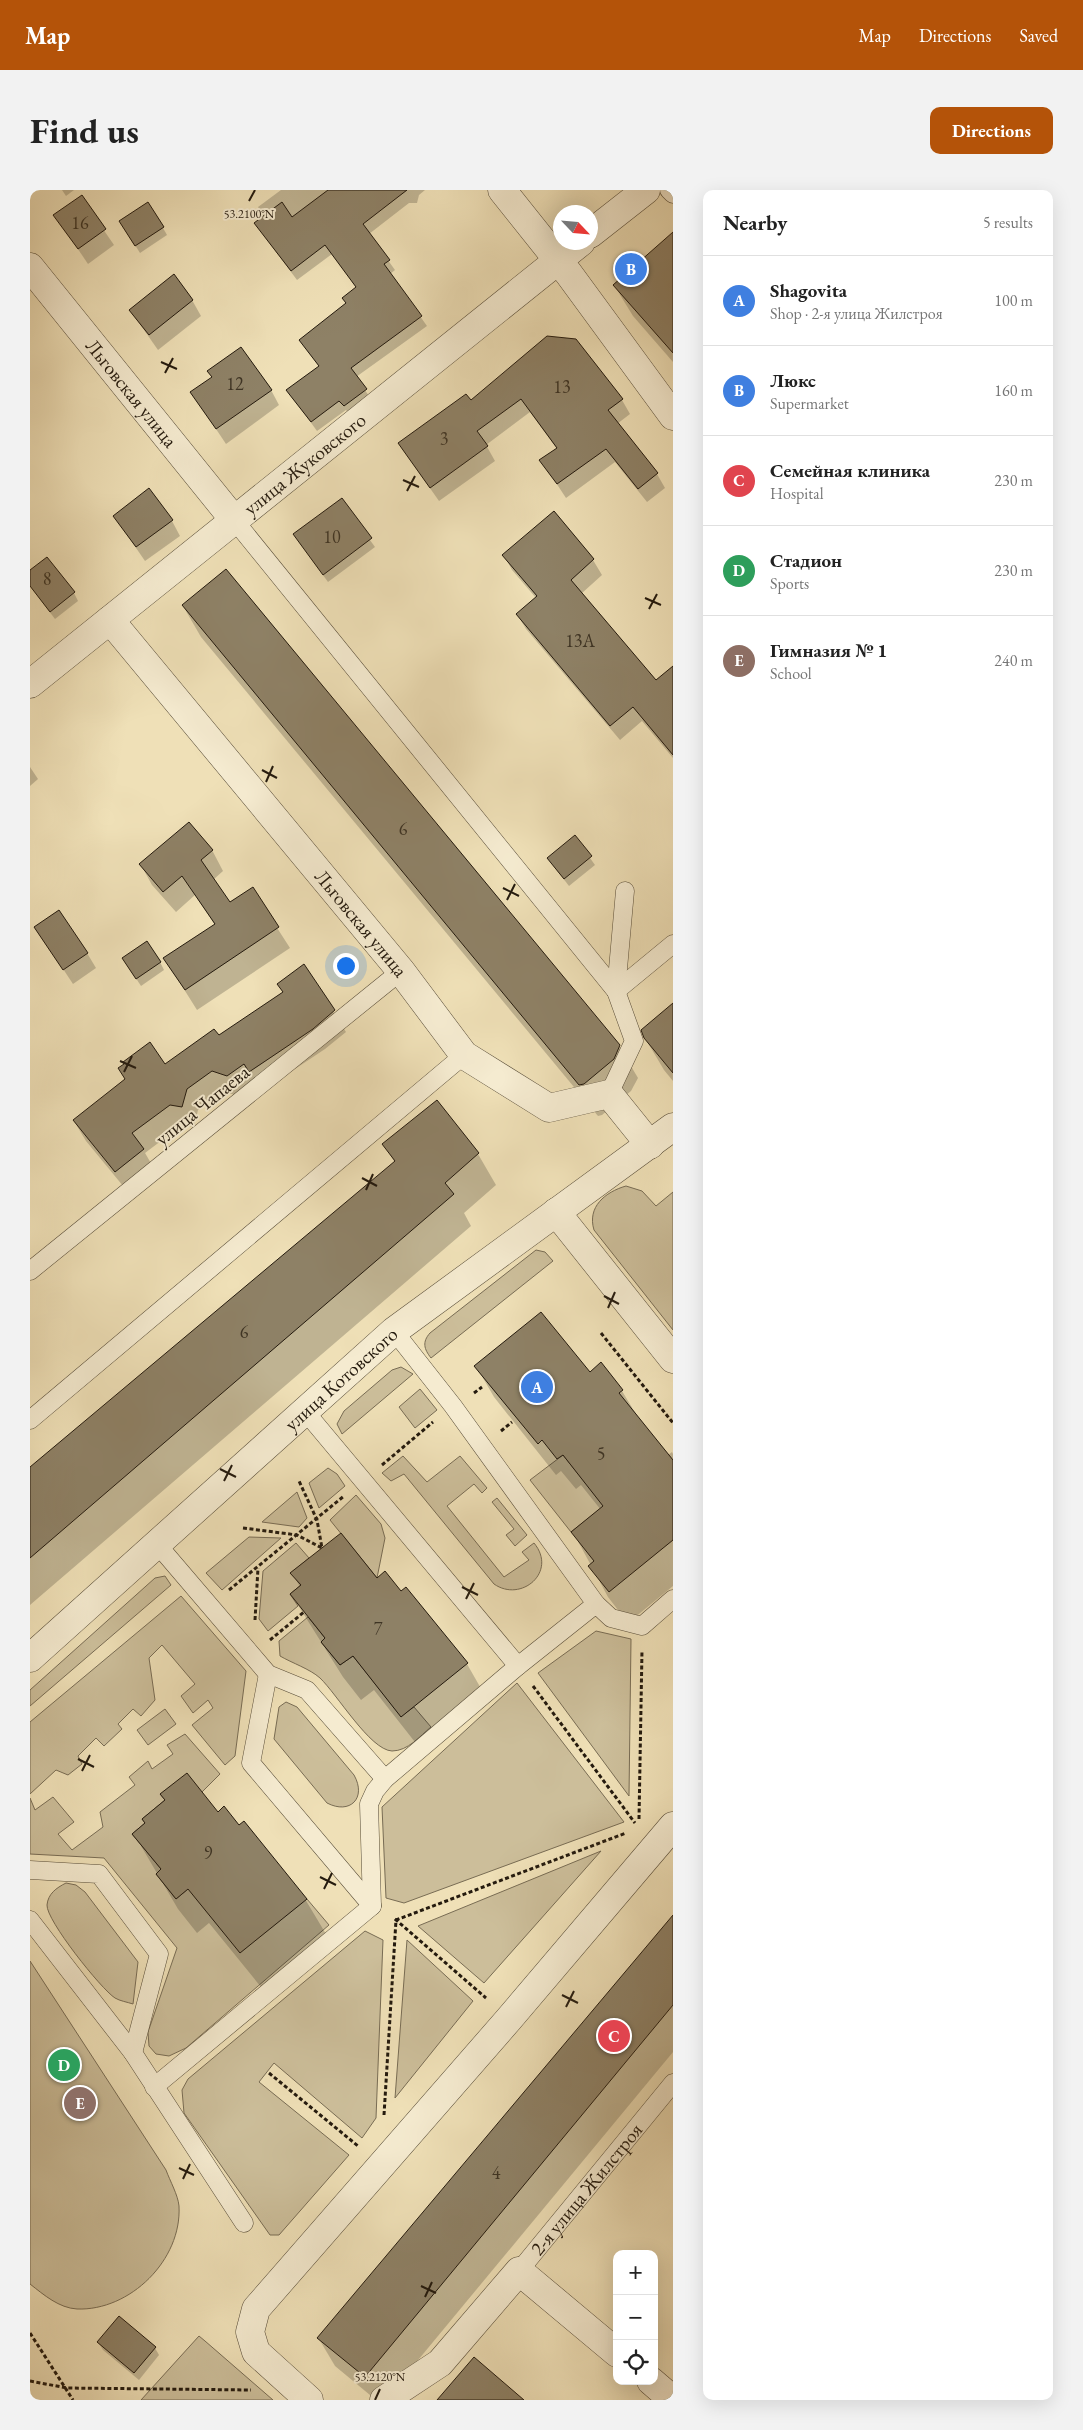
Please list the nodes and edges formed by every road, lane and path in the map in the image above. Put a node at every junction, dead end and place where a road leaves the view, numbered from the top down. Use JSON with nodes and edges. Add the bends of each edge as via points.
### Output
{"nodes":[{"id":1,"x":502,"y":190,"type":"edge"},
{"id":2,"x":646,"y":190,"type":"edge"},
{"id":3,"x":669,"y":190,"type":"edge"},
{"id":4,"x":673,"y":194,"type":"edge"},
{"id":5,"x":598,"y":228,"type":"edge"},
{"id":6,"x":571,"y":250,"type":"edge"},
{"id":7,"x":558,"y":261,"type":"junction"},
{"id":8,"x":30,"y":267,"type":"edge"},
{"id":9,"x":673,"y":416,"type":"edge"},
{"id":10,"x":235,"y":521,"type":"junction"},
{"id":11,"x":110,"y":620,"type":"junction"},
{"id":12,"x":30,"y":684,"type":"edge"},
{"id":13,"x":625,"y":891,"type":"dead end"},
{"id":14,"x":673,"y":944,"type":"edge"},
{"id":15,"x":401,"y":971,"type":"junction"},
{"id":16,"x":616,"y":991,"type":"junction"},
{"id":17,"x":464,"y":1054,"type":"junction"},
{"id":18,"x":609,"y":1094,"type":"junction"},
{"id":19,"x":673,"y":1127,"type":"edge"},
{"id":20,"x":650,"y":1145,"type":"junction"},
{"id":21,"x":556,"y":1212,"type":"junction"},
{"id":22,"x":30,"y":1271,"type":"edge"},
{"id":23,"x":394,"y":1331,"type":"junction"},
{"id":24,"x":601,"y":1333,"type":"dead end"},
{"id":25,"x":673,"y":1359,"type":"edge"},
{"id":26,"x":304,"y":1410,"type":"junction"},
{"id":27,"x":30,"y":1420,"type":"edge"},
{"id":28,"x":673,"y":1423,"type":"edge"},
{"id":29,"x":299,"y":1481,"type":"dead end"},
{"id":30,"x":243,"y":1528,"type":"dead end"},
{"id":31,"x":156,"y":1544,"type":"junction"},
{"id":32,"x":258,"y":1568,"type":"dead end"},
{"id":33,"x":673,"y":1599,"type":"edge"},
{"id":34,"x":596,"y":1604,"type":"junction"},
{"id":35,"x":304,"y":1612,"type":"dead end"},
{"id":36,"x":642,"y":1626,"type":"junction"},
{"id":37,"x":252,"y":1655,"type":"junction"},
{"id":38,"x":30,"y":1658,"type":"edge"},
{"id":39,"x":518,"y":1666,"type":"junction"},
{"id":40,"x":268,"y":1674,"type":"junction"},
{"id":41,"x":385,"y":1780,"type":"junction"},
{"id":42,"x":656,"y":1833,"type":"edge"},
{"id":43,"x":30,"y":1870,"type":"edge"},
{"id":44,"x":372,"y":1906,"type":"junction"},
{"id":45,"x":30,"y":1920,"type":"edge"},
{"id":46,"x":396,"y":1920,"type":"junction"},
{"id":47,"x":509,"y":2019,"type":"junction"},
{"id":48,"x":133,"y":2053,"type":"junction"},
{"id":49,"x":269,"y":2073,"type":"dead end"},
{"id":50,"x":673,"y":2083,"type":"edge"},
{"id":51,"x":154,"y":2087,"type":"junction"},
{"id":52,"x":384,"y":2116,"type":"dead end"},
{"id":53,"x":381,"y":2166,"type":"junction"},
{"id":54,"x":244,"y":2223,"type":"dead end"},
{"id":55,"x":519,"y":2270,"type":"junction"},
{"id":56,"x":30,"y":2333,"type":"edge"},
{"id":57,"x":613,"y":2350,"type":"edge"},
{"id":58,"x":30,"y":2381,"type":"edge"},
{"id":59,"x":655,"y":2385,"type":"edge"},
{"id":60,"x":67,"y":2388,"type":"junction"},
{"id":61,"x":303,"y":2395,"type":"edge"},
{"id":62,"x":73,"y":2400,"type":"edge"},
{"id":63,"x":384,"y":2400,"type":"edge"},
{"id":64,"x":673,"y":2400,"type":"edge"}],
"edges":[{"from":1,"to":7,"type":"street"},
{"from":2,"to":5,"type":"street"},
{"from":3,"to":4,"type":"lane"},
{"from":6,"to":7,"type":"street","name":"улица Жуковского"},
{"from":7,"to":9,"type":"street"},
{"from":7,"to":10,"type":"street","name":"улица Жуковского"},
{"from":8,"to":10,"type":"street","name":"Льговская улица"},
{"from":10,"to":11,"type":"street","name":"улица Жуковского"},
{"from":10,"to":16,"type":"lane"},
{"from":11,"to":12,"type":"street","name":"улица Жуковского"},
{"from":11,"to":15,"type":"street","name":"Льговская улица"},
{"from":13,"to":16,"type":"lane"},
{"from":14,"to":16,"type":"lane"},
{"from":15,"to":17,"type":"street","name":"Льговская улица"},
{"from":15,"to":22,"type":"lane","name":"улица Чапаева"},
{"from":16,"to":18,"type":"lane","via":[[634,1040]]},
{"from":17,"to":18,"type":"street","name":"Льговская улица","via":[[549,1108]]},
{"from":17,"to":27,"type":"lane"},
{"from":18,"to":20,"type":"street"},
{"from":19,"to":20,"type":"street","name":"улица Котовского"},
{"from":20,"to":21,"type":"street","name":"улица Котовского"},
{"from":21,"to":23,"type":"street","name":"улица Котовского"},
{"from":21,"to":25,"type":"street"},
{"from":23,"to":26,"type":"street","name":"улица Котовского"},
{"from":23,"to":34,"type":"lane","via":[[453,1406]]},
{"from":24,"to":28,"type":"path"},
{"from":26,"to":31,"type":"street","name":"улица Котовского"},
{"from":26,"to":39,"type":"lane"},
{"from":29,"to":30,"type":"path","via":[[316,1520],[322,1548],[297,1535]]},
{"from":31,"to":37,"type":"lane"},
{"from":31,"to":38,"type":"street","name":"улица Котовского"},
{"from":32,"to":37,"type":"path"},
{"from":33,"to":36,"type":"lane"},
{"from":34,"to":36,"type":"lane","via":[[611,1618]]},
{"from":34,"to":39,"type":"lane"},
{"from":35,"to":37,"type":"path"},
{"from":36,"to":42,"type":"path"},
{"from":37,"to":40,"type":"lane"},
{"from":39,"to":41,"type":"lane"},
{"from":39,"to":42,"type":"path"},
{"from":40,"to":41,"type":"lane","via":[[307,1690]]},
{"from":40,"to":44,"type":"lane","via":[[251,1763]]},
{"from":41,"to":44,"type":"lane","via":[[369,1804]]},
{"from":42,"to":46,"type":"path"},
{"from":42,"to":47,"type":"street"},
{"from":43,"to":48,"type":"lane","via":[[98,1874],[159,1954]]},
{"from":44,"to":46,"type":"path"},
{"from":44,"to":51,"type":"lane"},
{"from":45,"to":48,"type":"lane"},
{"from":46,"to":47,"type":"path"},
{"from":46,"to":52,"type":"path"},
{"from":47,"to":53,"type":"street"},
{"from":48,"to":51,"type":"lane"},
{"from":49,"to":53,"type":"path"},
{"from":50,"to":55,"type":"lane","name":"2-я улица Жилстроя"},
{"from":51,"to":54,"type":"lane"},
{"from":53,"to":61,"type":"street","via":[[256,2309],[250,2332],[256,2352]]},
{"from":55,"to":57,"type":"street"},
{"from":55,"to":63,"type":"street","via":[[440,2363]]},
{"from":56,"to":60,"type":"path"},
{"from":58,"to":60,"type":"path"},
{"from":59,"to":64,"type":"street"},
{"from":60,"to":61,"type":"path"},
{"from":60,"to":62,"type":"path"}]}
